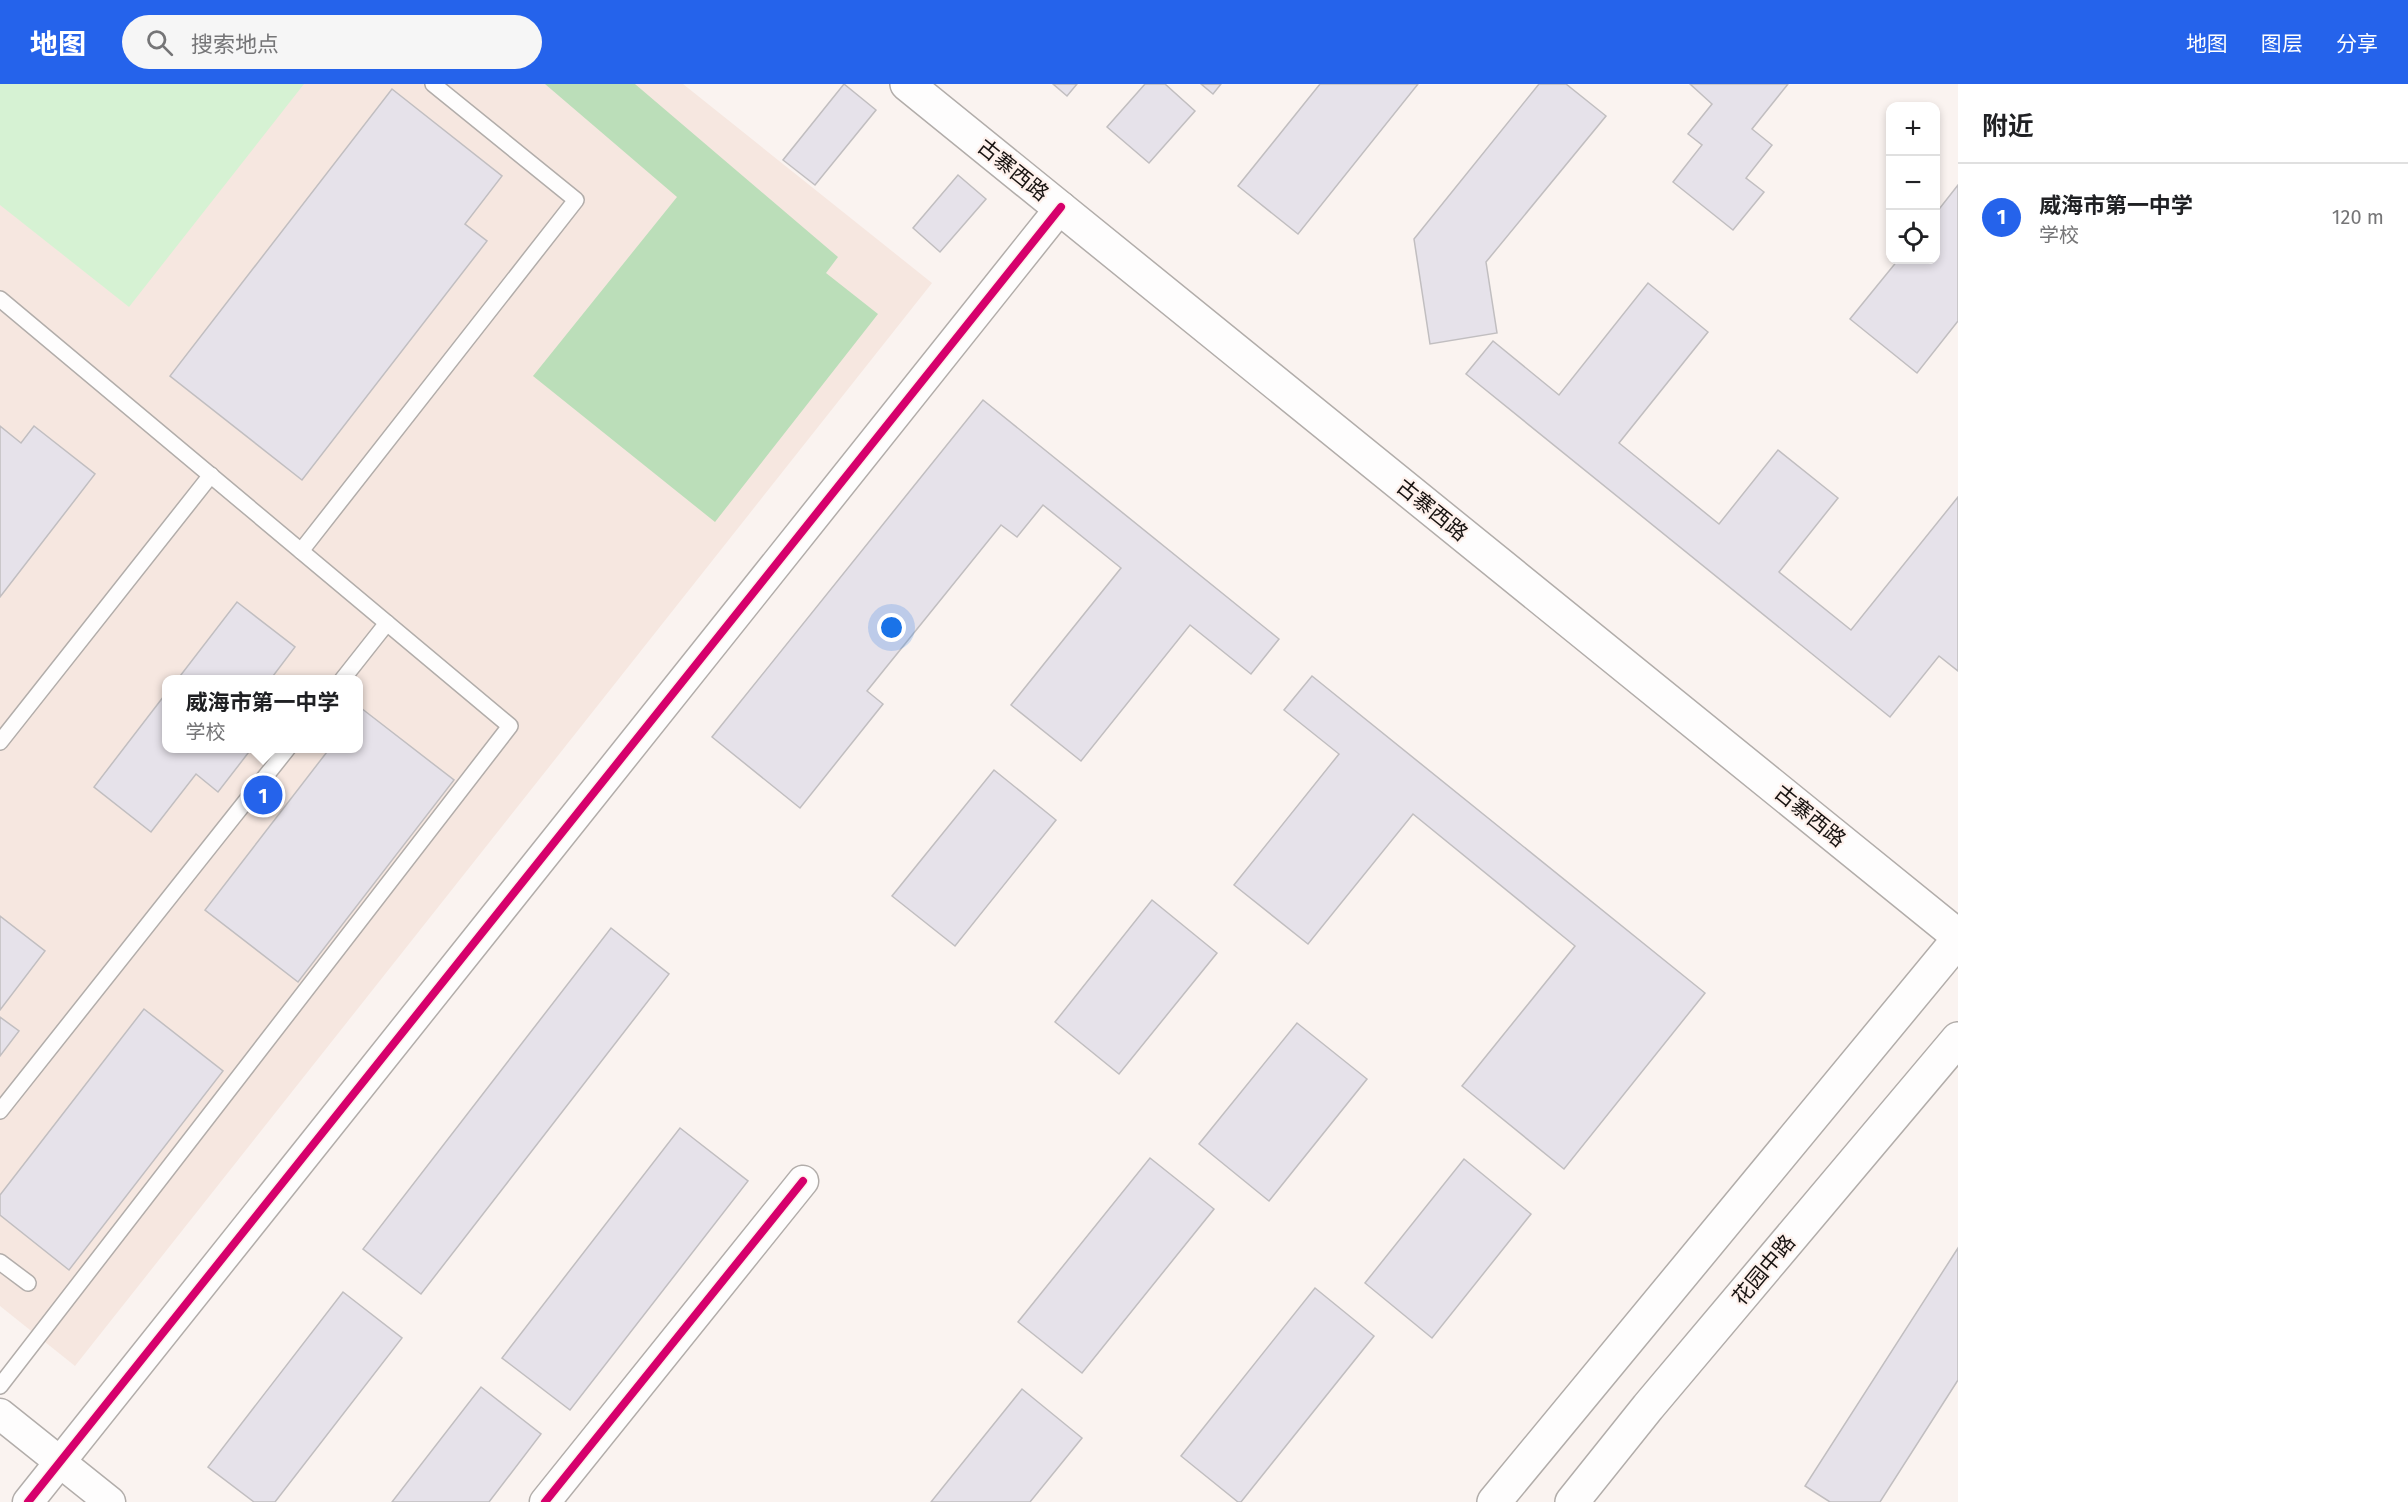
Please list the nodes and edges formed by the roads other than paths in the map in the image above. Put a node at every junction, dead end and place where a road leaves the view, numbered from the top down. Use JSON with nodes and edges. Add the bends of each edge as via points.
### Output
{"nodes":[{"id":1,"x":433,"y":84,"type":"edge"},
{"id":2,"x":907,"y":84,"type":"edge"},
{"id":3,"x":1061,"y":207,"type":"junction"},
{"id":4,"x":0,"y":298,"type":"edge"},
{"id":5,"x":211,"y":475,"type":"junction"},
{"id":6,"x":302,"y":551,"type":"junction"},
{"id":7,"x":387,"y":623,"type":"junction"},
{"id":8,"x":346,"y":675,"type":"edge"},
{"id":9,"x":0,"y":742,"type":"edge"},
{"id":10,"x":284,"y":753,"type":"edge"},
{"id":11,"x":1958,"y":938,"type":"edge"},
{"id":12,"x":1958,"y":1039,"type":"edge"},
{"id":13,"x":0,"y":1111,"type":"edge"},
{"id":14,"x":803,"y":1181,"type":"dead end"},
{"id":15,"x":0,"y":1262,"type":"edge"},
{"id":16,"x":28,"y":1283,"type":"dead end"},
{"id":17,"x":0,"y":1386,"type":"edge"},
{"id":18,"x":0,"y":1414,"type":"edge"},
{"id":19,"x":61,"y":1463,"type":"junction"},
{"id":20,"x":28,"y":1502,"type":"edge"},
{"id":21,"x":110,"y":1502,"type":"edge"},
{"id":22,"x":545,"y":1502,"type":"edge"},
{"id":23,"x":1494,"y":1502,"type":"edge"},
{"id":24,"x":1572,"y":1502,"type":"edge"}],
"edges":[{"from":1,"to":6,"type":"lane","via":[[576,200]]},
{"from":2,"to":3,"type":"main road","name":"古寨西路"},
{"from":3,"to":11,"type":"main road","name":"古寨西路"},
{"from":3,"to":19,"type":"street"},
{"from":4,"to":5,"type":"lane"},
{"from":5,"to":6,"type":"lane"},
{"from":5,"to":9,"type":"lane"},
{"from":6,"to":7,"type":"lane"},
{"from":7,"to":8,"type":"lane"},
{"from":7,"to":17,"type":"lane","via":[[510,726]]},
{"from":10,"to":13,"type":"lane"},
{"from":11,"to":23,"type":"main road"},
{"from":12,"to":24,"type":"main road","name":"花园中路"},
{"from":14,"to":22,"type":"street"},
{"from":15,"to":16,"type":"lane"},
{"from":18,"to":19,"type":"street"},
{"from":19,"to":20,"type":"street"},
{"from":19,"to":21,"type":"street"}]}
